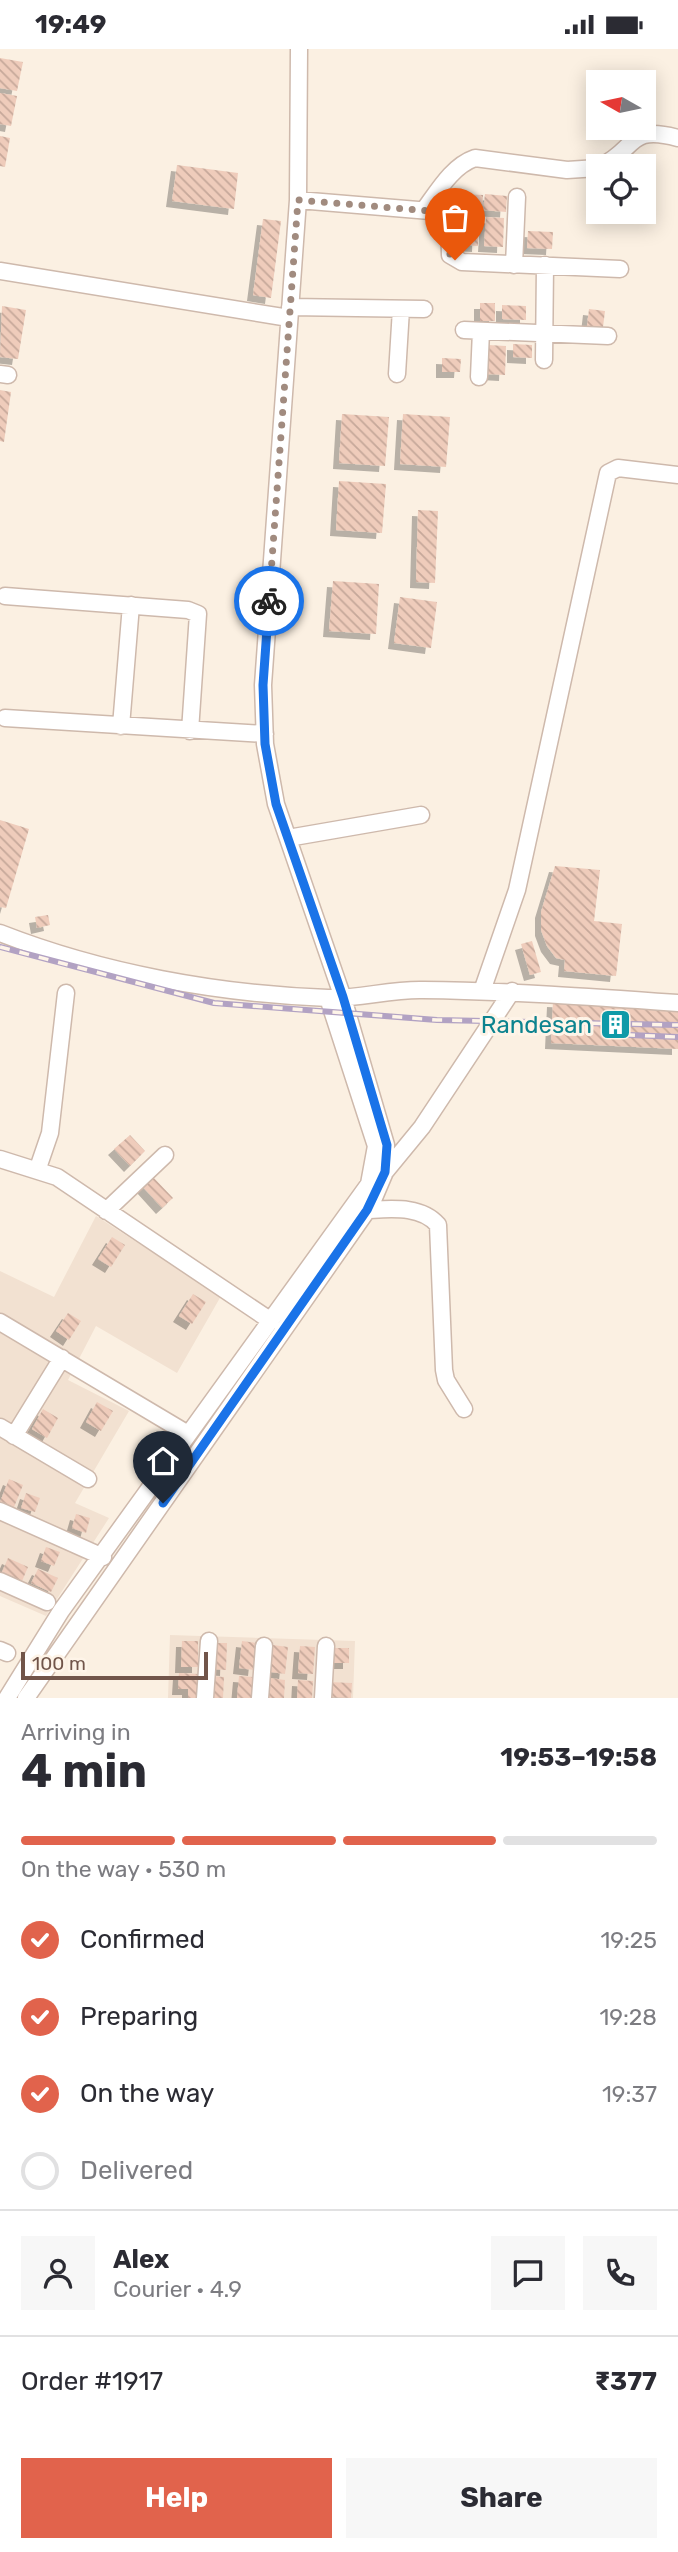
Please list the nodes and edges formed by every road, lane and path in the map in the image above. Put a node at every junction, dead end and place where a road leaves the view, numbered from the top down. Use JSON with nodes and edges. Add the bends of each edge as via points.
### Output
{"nodes":[{"id":1,"x":299,"y":49,"type":"edge"},
{"id":2,"x":678,"y":138,"type":"edge"},
{"id":3,"x":618,"y":154,"type":"edge"},
{"id":4,"x":586,"y":168,"type":"edge"},
{"id":5,"x":517,"y":197,"type":"dead end"},
{"id":6,"x":298,"y":200,"type":"junction"},
{"id":7,"x":425,"y":210,"type":"junction"},
{"id":8,"x":514,"y":265,"type":"junction"},
{"id":9,"x":545,"y":265,"type":"junction"},
{"id":10,"x":620,"y":269,"type":"dead end"},
{"id":11,"x":0,"y":271,"type":"edge"},
{"id":12,"x":401,"y":309,"type":"junction"},
{"id":13,"x":424,"y":309,"type":"dead end"},
{"id":14,"x":290,"y":313,"type":"junction"},
{"id":15,"x":464,"y":330,"type":"dead end"},
{"id":16,"x":481,"y":331,"type":"junction"},
{"id":17,"x":544,"y":333,"type":"junction"},
{"id":18,"x":608,"y":336,"type":"dead end"},
{"id":19,"x":544,"y":361,"type":"dead end"},
{"id":20,"x":397,"y":374,"type":"dead end"},
{"id":21,"x":479,"y":377,"type":"dead end"},
{"id":22,"x":678,"y":475,"type":"edge"},
{"id":23,"x":5,"y":596,"type":"dead end"},
{"id":24,"x":131,"y":605,"type":"junction"},
{"id":25,"x":5,"y":718,"type":"dead end"},
{"id":26,"x":121,"y":726,"type":"junction"},
{"id":27,"x":190,"y":731,"type":"junction"},
{"id":28,"x":265,"y":734,"type":"junction"},
{"id":29,"x":421,"y":815,"type":"dead end"},
{"id":30,"x":288,"y":838,"type":"junction"},
{"id":31,"x":0,"y":933,"type":"edge"},
{"id":32,"x":482,"y":991,"type":"junction"},
{"id":33,"x":512,"y":991,"type":"junction"},
{"id":34,"x":66,"y":993,"type":"dead end"},
{"id":35,"x":335,"y":998,"type":"junction"},
{"id":36,"x":678,"y":1003,"type":"edge"},
{"id":37,"x":165,"y":1155,"type":"dead end"},
{"id":38,"x":0,"y":1159,"type":"edge"},
{"id":39,"x":38,"y":1168,"type":"junction"},
{"id":40,"x":385,"y":1172,"type":"junction"},
{"id":41,"x":369,"y":1184,"type":"junction"},
{"id":42,"x":106,"y":1210,"type":"junction"},
{"id":43,"x":367,"y":1210,"type":"junction"},
{"id":44,"x":271,"y":1321,"type":"junction"},
{"id":45,"x":0,"y":1322,"type":"edge"},
{"id":46,"x":62,"y":1358,"type":"junction"},
{"id":47,"x":464,"y":1409,"type":"dead end"},
{"id":48,"x":7,"y":1432,"type":"edge"},
{"id":49,"x":188,"y":1434,"type":"junction"},
{"id":50,"x":88,"y":1479,"type":"dead end"},
{"id":51,"x":0,"y":1511,"type":"edge"},
{"id":52,"x":103,"y":1557,"type":"junction"},
{"id":53,"x":0,"y":1581,"type":"edge"},
{"id":54,"x":47,"y":1602,"type":"dead end"},
{"id":55,"x":209,"y":1641,"type":"dead end"},
{"id":56,"x":264,"y":1646,"type":"dead end"},
{"id":57,"x":326,"y":1646,"type":"dead end"},
{"id":58,"x":8,"y":1698,"type":"edge"},
{"id":59,"x":26,"y":1698,"type":"edge"},
{"id":60,"x":205,"y":1698,"type":"edge"},
{"id":61,"x":260,"y":1698,"type":"edge"},
{"id":62,"x":323,"y":1698,"type":"edge"}],
"edges":[{"from":1,"to":6,"type":"street"},
{"from":2,"to":3,"type":"street","via":[[639,135]]},
{"from":4,"to":7,"type":"street","via":[[475,158],[456,170]]},
{"from":5,"to":8,"type":"street"},
{"from":6,"to":7,"type":"street"},
{"from":6,"to":14,"type":"street"},
{"from":7,"to":8,"type":"street","via":[[449,217],[450,255],[455,260]]},
{"from":8,"to":9,"type":"street"},
{"from":9,"to":10,"type":"street"},
{"from":9,"to":17,"type":"street"},
{"from":11,"to":14,"type":"street"},
{"from":12,"to":13,"type":"street"},
{"from":12,"to":14,"type":"street"},
{"from":12,"to":20,"type":"street"},
{"from":14,"to":28,"type":"street","via":[[263,685]]},
{"from":15,"to":16,"type":"street"},
{"from":16,"to":17,"type":"street"},
{"from":16,"to":21,"type":"street"},
{"from":17,"to":18,"type":"street"},
{"from":17,"to":19,"type":"street"},
{"from":22,"to":32,"type":"street","via":[[618,468],[608,473],[517,890]]},
{"from":23,"to":24,"type":"street"},
{"from":24,"to":26,"type":"street"},
{"from":24,"to":27,"type":"street","via":[[198,614]]},
{"from":25,"to":26,"type":"street"},
{"from":26,"to":27,"type":"street"},
{"from":27,"to":28,"type":"street"},
{"from":28,"to":30,"type":"street","via":[[276,804]]},
{"from":29,"to":30,"type":"street"},
{"from":30,"to":35,"type":"street"},
{"from":31,"to":35,"type":"street","via":[[58,955],[169,980]]},
{"from":32,"to":33,"type":"street"},
{"from":32,"to":35,"type":"street","via":[[385,991]]},
{"from":33,"to":36,"type":"street"},
{"from":33,"to":40,"type":"street","via":[[422,1127]]},
{"from":34,"to":39,"type":"street","via":[[50,1133]]},
{"from":35,"to":40,"type":"street","via":[[387,1145]]},
{"from":35,"to":41,"type":"street","via":[[376,1146]]},
{"from":37,"to":42,"type":"street"},
{"from":38,"to":39,"type":"street"},
{"from":39,"to":42,"type":"street"},
{"from":40,"to":41,"type":"street"},
{"from":40,"to":43,"type":"street"},
{"from":41,"to":44,"type":"street"},
{"from":42,"to":44,"type":"street"},
{"from":43,"to":47,"type":"street","via":[[414,1211],[438,1225],[444,1370]]},
{"from":43,"to":59,"type":"street"},
{"from":44,"to":49,"type":"street"},
{"from":45,"to":46,"type":"street"},
{"from":46,"to":48,"type":"street"},
{"from":46,"to":49,"type":"street"},
{"from":48,"to":50,"type":"street"},
{"from":49,"to":52,"type":"street"},
{"from":51,"to":52,"type":"street"},
{"from":52,"to":58,"type":"street","via":[[61,1611]]},
{"from":53,"to":54,"type":"street"},
{"from":55,"to":60,"type":"street"},
{"from":56,"to":61,"type":"street"},
{"from":57,"to":62,"type":"street"}]}
